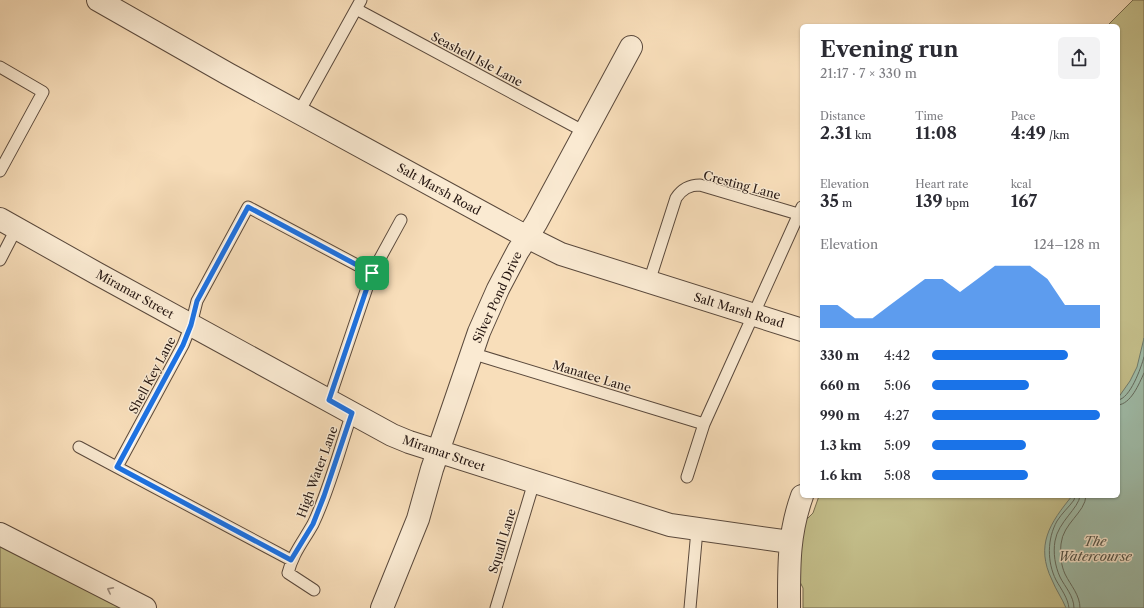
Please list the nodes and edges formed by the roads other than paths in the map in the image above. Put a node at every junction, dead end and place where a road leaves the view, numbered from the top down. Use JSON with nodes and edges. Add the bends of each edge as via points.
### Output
{"nodes":[{"id":1,"x":111,"y":3,"type":"edge"},
{"id":2,"x":359,"y":4,"type":"edge"},
{"id":3,"x":631,"y":47,"type":"dead end"},
{"id":4,"x":0,"y":67,"type":"edge"},
{"id":5,"x":299,"y":112,"type":"junction"},
{"id":6,"x":585,"y":132,"type":"junction"},
{"id":7,"x":0,"y":171,"type":"edge"},
{"id":8,"x":800,"y":210,"type":"edge"},
{"id":9,"x":401,"y":220,"type":"dead end"},
{"id":10,"x":8,"y":224,"type":"edge"},
{"id":11,"x":527,"y":237,"type":"junction"},
{"id":12,"x":0,"y":260,"type":"edge"},
{"id":13,"x":372,"y":273,"type":"junction"},
{"id":14,"x":649,"y":282,"type":"junction"},
{"id":15,"x":753,"y":314,"type":"junction"},
{"id":16,"x":191,"y":325,"type":"junction"},
{"id":17,"x":800,"y":329,"type":"edge"},
{"id":18,"x":471,"y":353,"type":"junction"},
{"id":19,"x":329,"y":400,"type":"junction"},
{"id":20,"x":352,"y":413,"type":"junction"},
{"id":21,"x":704,"y":424,"type":"junction"},
{"id":22,"x":79,"y":447,"type":"dead end"},
{"id":23,"x":438,"y":452,"type":"junction"},
{"id":24,"x":117,"y":467,"type":"junction"},
{"id":25,"x":687,"y":477,"type":"dead end"},
{"id":26,"x":534,"y":482,"type":"junction"},
{"id":27,"x":801,"y":498,"type":"edge"},
{"id":28,"x":697,"y":530,"type":"junction"},
{"id":29,"x":0,"y":534,"type":"edge"},
{"id":30,"x":790,"y":542,"type":"junction"},
{"id":31,"x":291,"y":560,"type":"junction"},
{"id":32,"x":314,"y":590,"type":"dead end"},
{"id":33,"x":145,"y":608,"type":"edge"},
{"id":34,"x":382,"y":608,"type":"edge"},
{"id":35,"x":496,"y":608,"type":"edge"},
{"id":36,"x":690,"y":608,"type":"edge"},
{"id":37,"x":789,"y":608,"type":"edge"}],
"edges":[{"from":1,"to":5,"type":"street","name":"Salt Marsh Road","via":[[204,60]]},
{"from":2,"to":5,"type":"lane","name":"Seashell Isle Lane"},
{"from":2,"to":6,"type":"lane","name":"Seashell Isle Lane"},
{"from":3,"to":6,"type":"street","name":"Silver Pond Drive"},
{"from":4,"to":7,"type":"lane","via":[[43,92]]},
{"from":5,"to":11,"type":"street","name":"Salt Marsh Road"},
{"from":6,"to":11,"type":"street","name":"Silver Pond Drive"},
{"from":8,"to":14,"type":"lane","name":"Cresting Lane","via":[[700,185],[687,187],[676,198]]},
{"from":8,"to":15,"type":"lane"},
{"from":9,"to":13,"type":"lane"},
{"from":10,"to":12,"type":"lane"},
{"from":10,"to":16,"type":"street","name":"Miramar Street"},
{"from":11,"to":14,"type":"street","name":"Salt Marsh Road","via":[[561,254]]},
{"from":11,"to":18,"type":"street","name":"Silver Pond Drive","via":[[498,289]]},
{"from":13,"to":16,"type":"lane","name":"Shell Key Lane","via":[[248,207],[197,301]]},
{"from":13,"to":19,"type":"lane"},
{"from":14,"to":15,"type":"street","name":"Salt Marsh Road"},
{"from":15,"to":17,"type":"street","name":"Salt Marsh Road"},
{"from":15,"to":21,"type":"lane"},
{"from":16,"to":19,"type":"street","name":"Miramar Street"},
{"from":16,"to":24,"type":"lane","name":"Shell Key Lane","via":[[183,345]]},
{"from":18,"to":21,"type":"lane","name":"Manatee Lane"},
{"from":18,"to":23,"type":"street","name":"Silver Pond Drive"},
{"from":19,"to":20,"type":"street","name":"Miramar Street"},
{"from":20,"to":23,"type":"street","name":"Miramar Street","via":[[403,440]]},
{"from":20,"to":31,"type":"lane","name":"High Water Lane","via":[[313,524]]},
{"from":21,"to":25,"type":"lane"},
{"from":22,"to":24,"type":"lane"},
{"from":23,"to":26,"type":"street","name":"Miramar Street"},
{"from":23,"to":34,"type":"street","name":"Silver Pond Drive","via":[[418,519]]},
{"from":24,"to":31,"type":"lane"},
{"from":26,"to":28,"type":"street","name":"Miramar Street","via":[[670,525]]},
{"from":26,"to":35,"type":"lane","name":"Squall Lane"},
{"from":27,"to":30,"type":"street"},
{"from":28,"to":30,"type":"street","name":"Miramar Street"},
{"from":28,"to":36,"type":"lane"},
{"from":33,"to":29,"type":"street","one_way":true},
{"from":30,"to":37,"type":"street"},
{"from":31,"to":32,"type":"lane","via":[[288,573]]}]}
